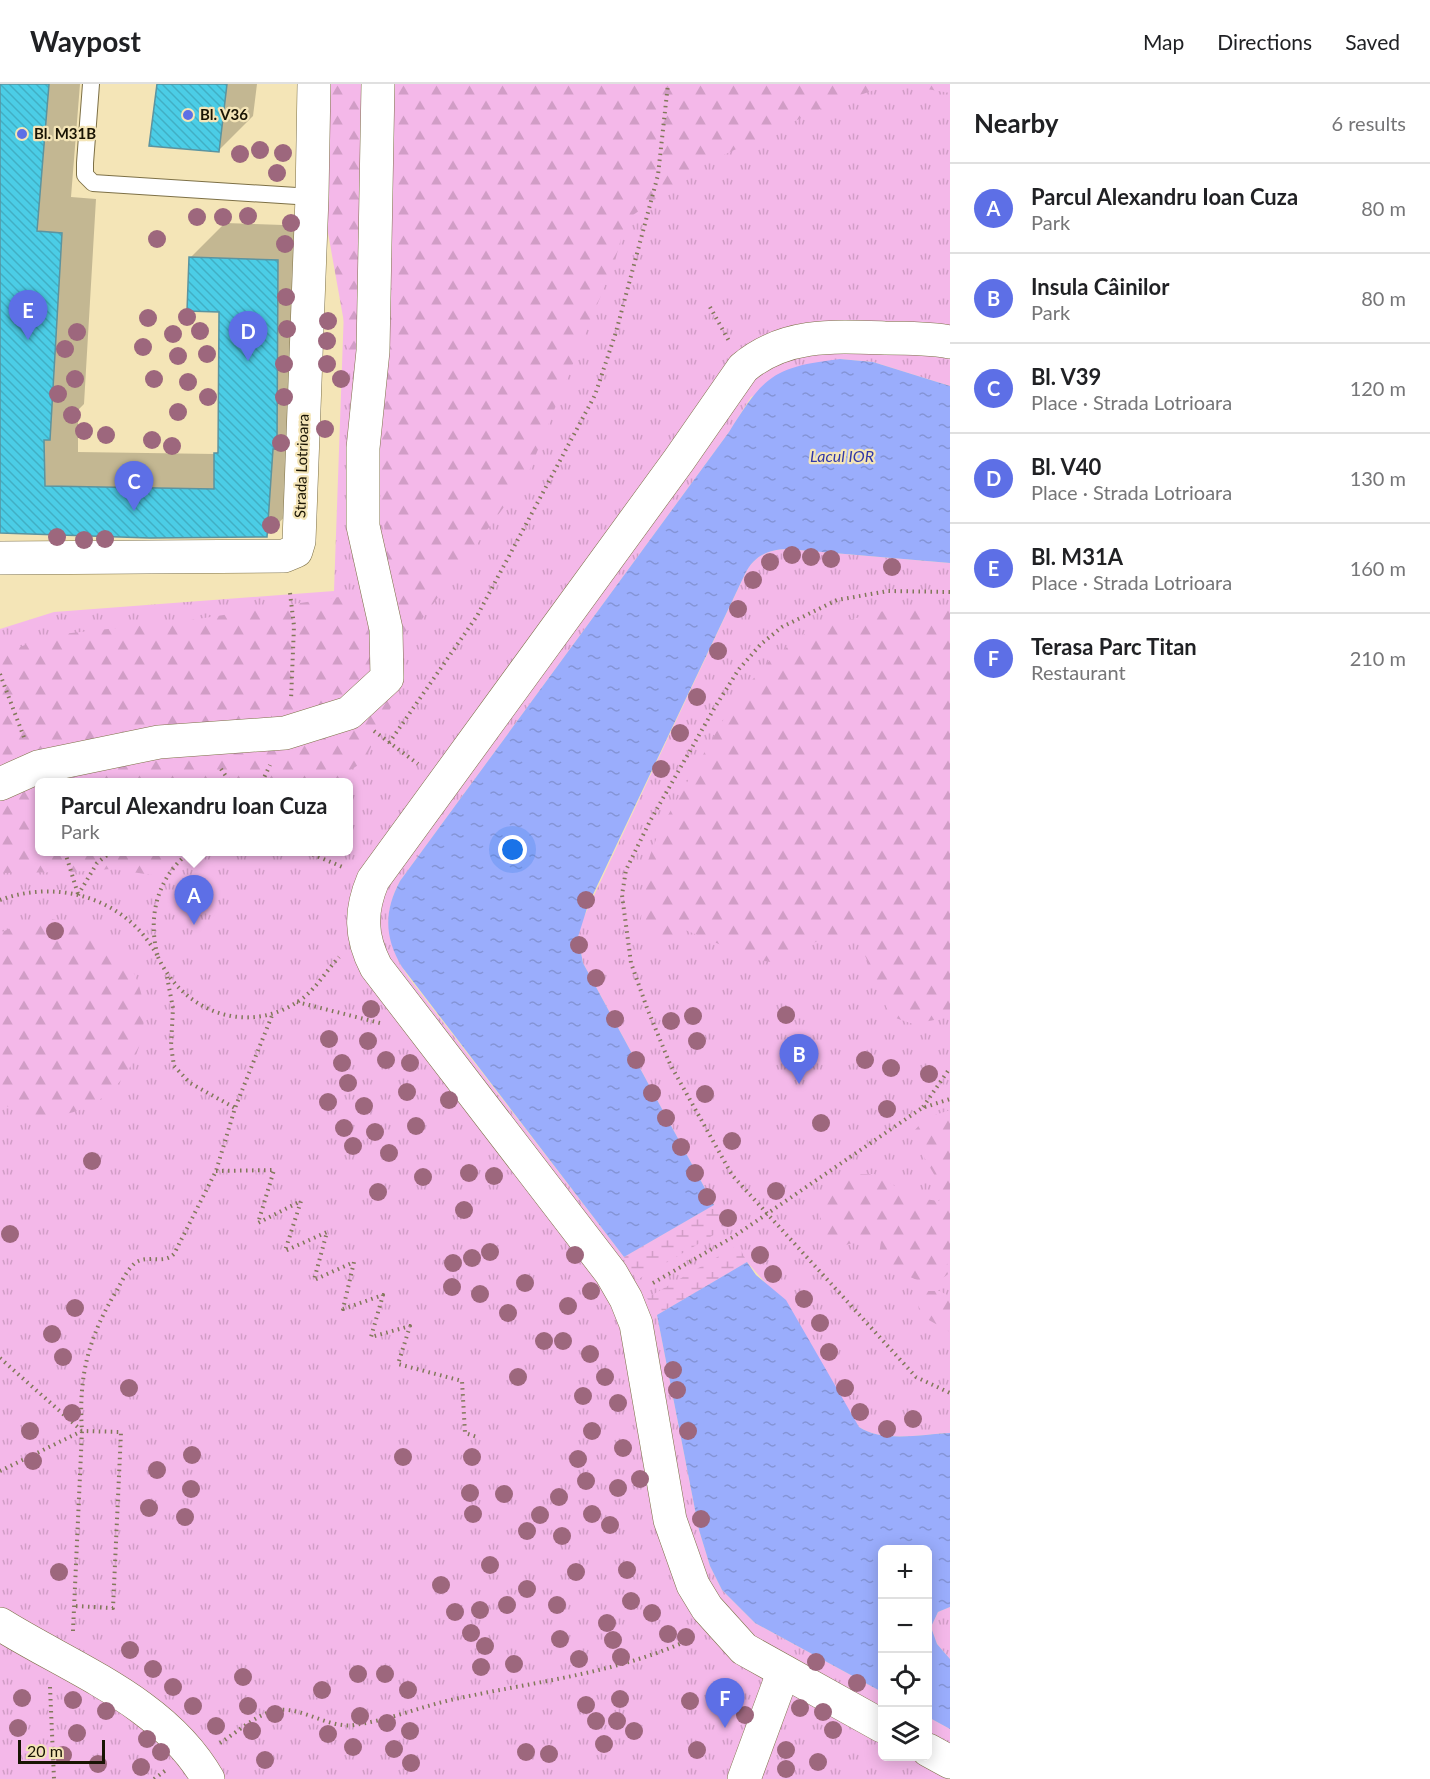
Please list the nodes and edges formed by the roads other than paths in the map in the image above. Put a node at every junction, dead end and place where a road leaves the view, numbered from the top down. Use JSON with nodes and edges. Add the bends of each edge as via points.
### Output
{"nodes":[{"id":1,"x":92,"y":84,"type":"edge"},
{"id":2,"x":314,"y":84,"type":"edge"},
{"id":3,"x":378,"y":84,"type":"edge"},
{"id":4,"x":312,"y":197,"type":"junction"},
{"id":5,"x":950,"y":342,"type":"edge"},
{"id":6,"x":0,"y":558,"type":"edge"},
{"id":7,"x":0,"y":784,"type":"edge"},
{"id":8,"x":0,"y":1624,"type":"edge"},
{"id":9,"x":783,"y":1673,"type":"junction"},
{"id":10,"x":878,"y":1724,"type":"edge"},
{"id":11,"x":932,"y":1753,"type":"edge"},
{"id":12,"x":950,"y":1762,"type":"edge"},
{"id":13,"x":202,"y":1768,"type":"edge"},
{"id":14,"x":744,"y":1779,"type":"edge"}],
"edges":[{"from":1,"to":4,"type":"lane","via":[[85,163],[86,175],[93,183]]},
{"from":2,"to":4,"type":"street","name":"Strada Lotrioara"},
{"from":3,"to":7,"type":"street","via":[[373,351],[363,448],[363,526],[386,629],[387,678],[349,713],[285,733],[159,742],[38,767]]},
{"from":4,"to":6,"type":"street","name":"Strada Lotrioara","via":[[296,551],[284,556]]},
{"from":5,"to":9,"type":"street","via":[[815,337],[782,345],[744,368],[373,880],[366,898],[363,929],[376,966],[611,1273],[626,1299],[636,1324],[670,1520],[693,1585],[744,1649]]},
{"from":8,"to":13,"type":"street","via":[[111,1687],[145,1711]]},
{"from":9,"to":10,"type":"street"},
{"from":9,"to":14,"type":"street"},
{"from":11,"to":12,"type":"street"}]}
